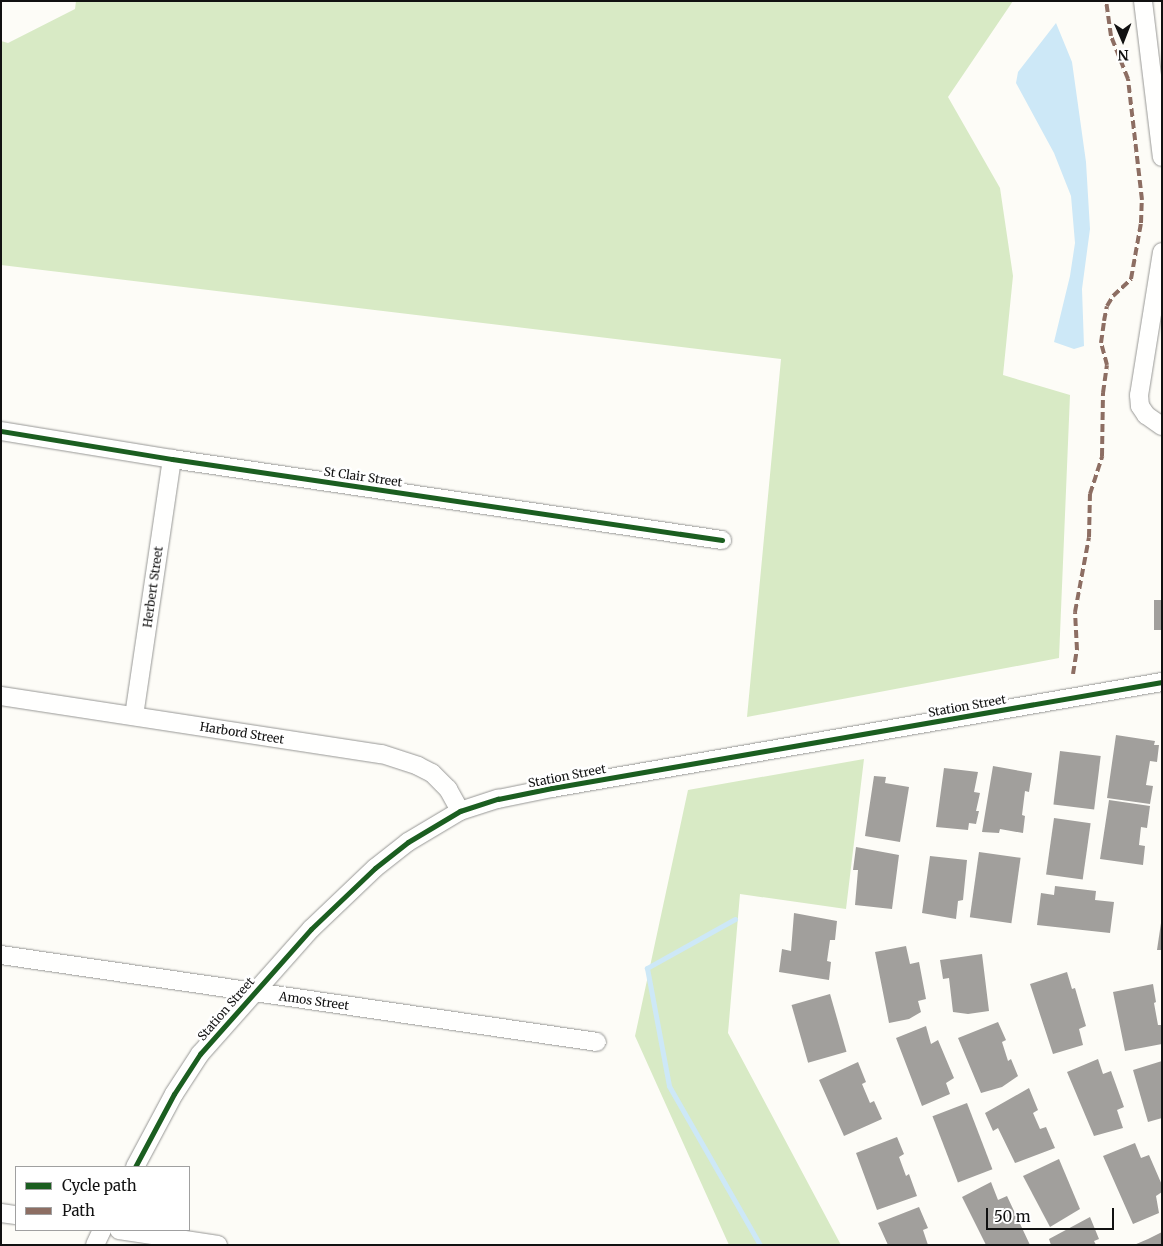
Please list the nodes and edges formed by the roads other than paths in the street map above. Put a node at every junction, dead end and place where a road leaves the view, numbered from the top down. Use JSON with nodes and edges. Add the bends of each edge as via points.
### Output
{"nodes":[{"id":1,"x":1143,"y":1,"type":"edge"},
{"id":2,"x":1162,"y":157,"type":"edge"},
{"id":3,"x":1162,"y":252,"type":"edge"},
{"id":4,"x":1162,"y":426,"type":"edge"},
{"id":5,"x":1,"y":431,"type":"edge"},
{"id":6,"x":172,"y":459,"type":"junction"},
{"id":7,"x":722,"y":540,"type":"dead end"},
{"id":8,"x":1162,"y":682,"type":"edge"},
{"id":9,"x":1,"y":696,"type":"edge"},
{"id":10,"x":134,"y":716,"type":"junction"},
{"id":11,"x":460,"y":811,"type":"junction"},
{"id":12,"x":1,"y":955,"type":"edge"},
{"id":13,"x":254,"y":992,"type":"junction"},
{"id":14,"x":597,"y":1042,"type":"dead end"},
{"id":15,"x":136,"y":1166,"type":"edge"},
{"id":16,"x":1,"y":1213,"type":"edge"},
{"id":17,"x":15,"y":1215,"type":"edge"},
{"id":18,"x":102,"y":1231,"type":"edge"},
{"id":19,"x":126,"y":1231,"type":"edge"},
{"id":20,"x":95,"y":1245,"type":"edge"},
{"id":21,"x":218,"y":1245,"type":"edge"}],
"edges":[{"from":1,"to":2,"type":"street"},
{"from":3,"to":4,"type":"street","via":[[1139,395],[1140,406],[1146,416]]},
{"from":5,"to":6,"type":"street","name":"St Clair Street"},
{"from":6,"to":7,"type":"street","name":"St Clair Street"},
{"from":6,"to":10,"type":"street","name":"Herbert Street"},
{"from":8,"to":11,"type":"street","name":"Station Street","via":[[597,780],[498,799]]},
{"from":9,"to":10,"type":"street","name":"Harbord Street"},
{"from":10,"to":11,"type":"street","name":"Harbord Street","via":[[382,754],[432,774],[448,789]]},
{"from":11,"to":13,"type":"street","name":"Station Street","via":[[408,842],[374,868],[311,929]]},
{"from":12,"to":13,"type":"street","name":"Amos Street"},
{"from":13,"to":14,"type":"street","name":"Amos Street"},
{"from":13,"to":15,"type":"street","name":"Station Street","via":[[200,1054],[174,1094]]},
{"from":16,"to":17,"type":"street"},
{"from":18,"to":20,"type":"street"},
{"from":19,"to":21,"type":"street"}]}
